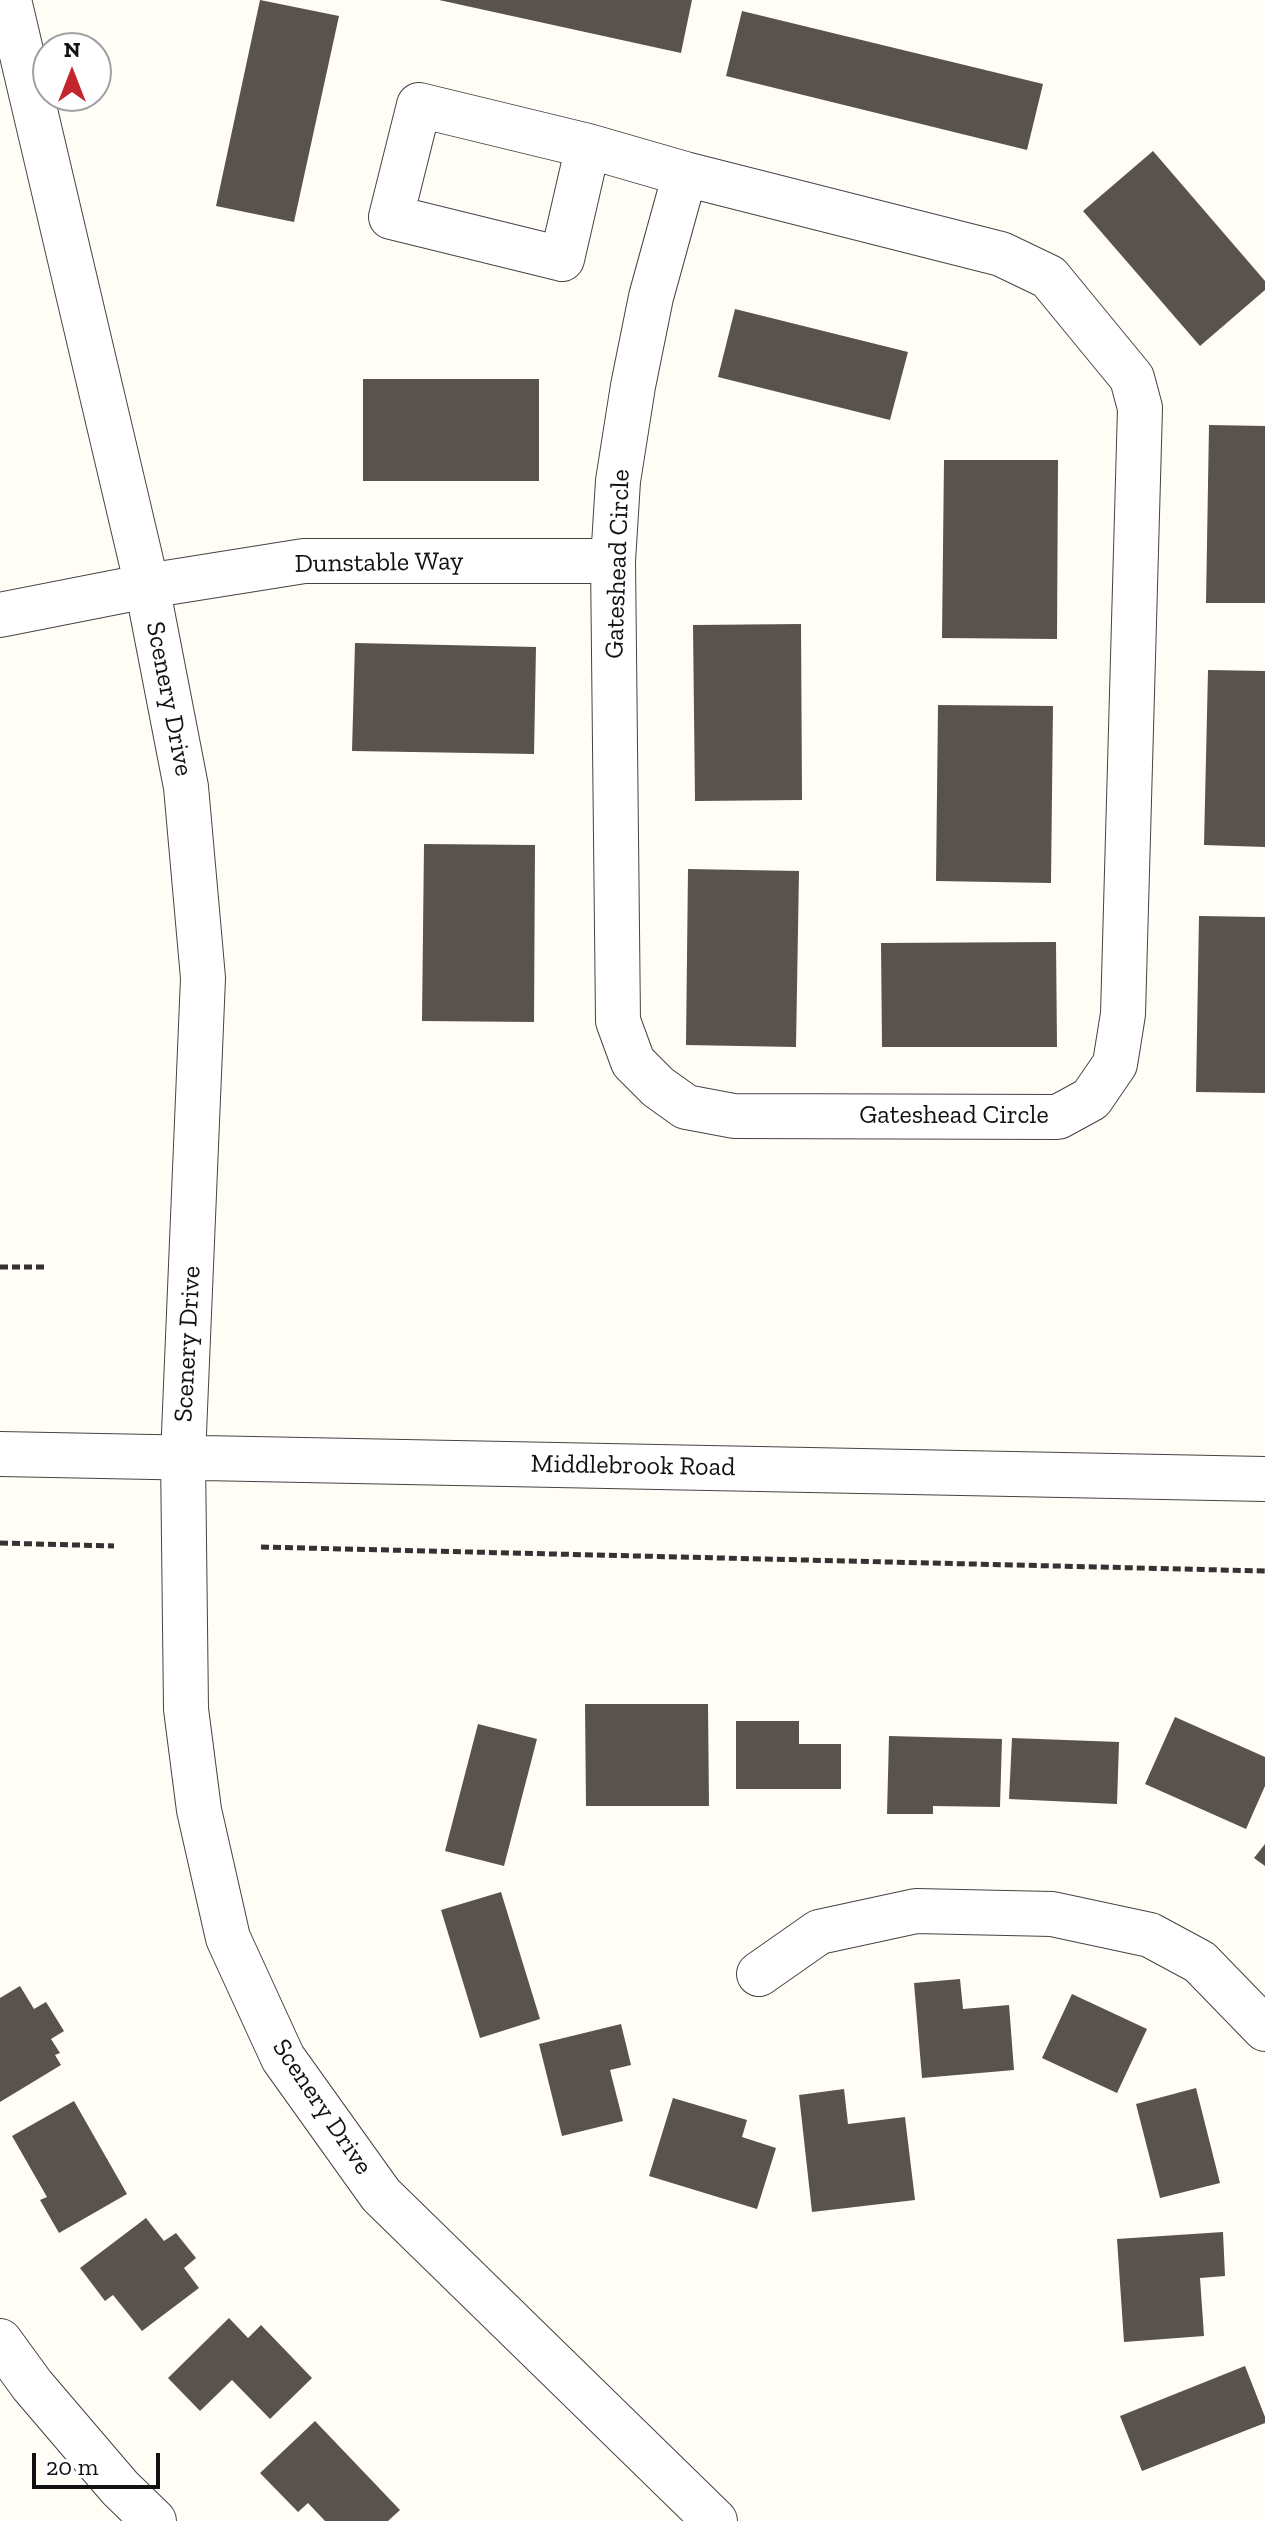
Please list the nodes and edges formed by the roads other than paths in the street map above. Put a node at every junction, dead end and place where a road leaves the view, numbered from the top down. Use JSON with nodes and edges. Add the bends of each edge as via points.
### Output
{"nodes":[{"id":1,"x":9,"y":0,"type":"edge"},
{"id":2,"x":588,"y":146,"type":"junction"},
{"id":3,"x":685,"y":174,"type":"junction"},
{"id":4,"x":613,"y":561,"type":"junction"},
{"id":5,"x":147,"y":586,"type":"junction"},
{"id":6,"x":0,"y":615,"type":"edge"},
{"id":7,"x":0,"y":1454,"type":"edge"},
{"id":8,"x":183,"y":1457,"type":"junction"},
{"id":9,"x":1265,"y":1479,"type":"edge"},
{"id":10,"x":759,"y":1974,"type":"dead end"},
{"id":11,"x":1265,"y":2029,"type":"edge"},
{"id":12,"x":0,"y":2341,"type":"edge"},
{"id":13,"x":154,"y":2521,"type":"edge"},
{"id":14,"x":715,"y":2521,"type":"edge"}],
"edges":[{"from":1,"to":5,"type":"street","name":"Scenery Drive"},
{"from":2,"to":2,"type":"street","via":[[419,105],[391,217],[562,259]]},
{"from":2,"to":3,"type":"street"},
{"from":3,"to":4,"type":"street","name":"Gateshead Circle","via":[[633,386],[618,481]]},
{"from":3,"to":4,"type":"street","name":"Gateshead Circle","via":[[1001,254],[1049,277],[1132,378],[1140,408],[1123,1014],[1115,1064],[1091,1099],[1058,1117],[734,1116],[686,1107],[633,1062],[618,1021]]},
{"from":4,"to":5,"type":"street","name":"Dunstable Way","via":[[304,561]]},
{"from":5,"to":6,"type":"street"},
{"from":5,"to":8,"type":"street","name":"Scenery Drive","via":[[186,787],[203,978]]},
{"from":7,"to":8,"type":"street","name":"Middlebrook Road"},
{"from":8,"to":9,"type":"street","name":"Middlebrook Road"},
{"from":8,"to":14,"type":"street","name":"Scenery Drive","via":[[186,1709],[199,1810],[228,1938],[283,2058],[381,2195]]},
{"from":10,"to":11,"type":"street","via":[[819,1932],[916,1911],[1052,1914],[1150,1935],[1200,1962]]},
{"from":12,"to":13,"type":"street","via":[[120,2488]]}]}
